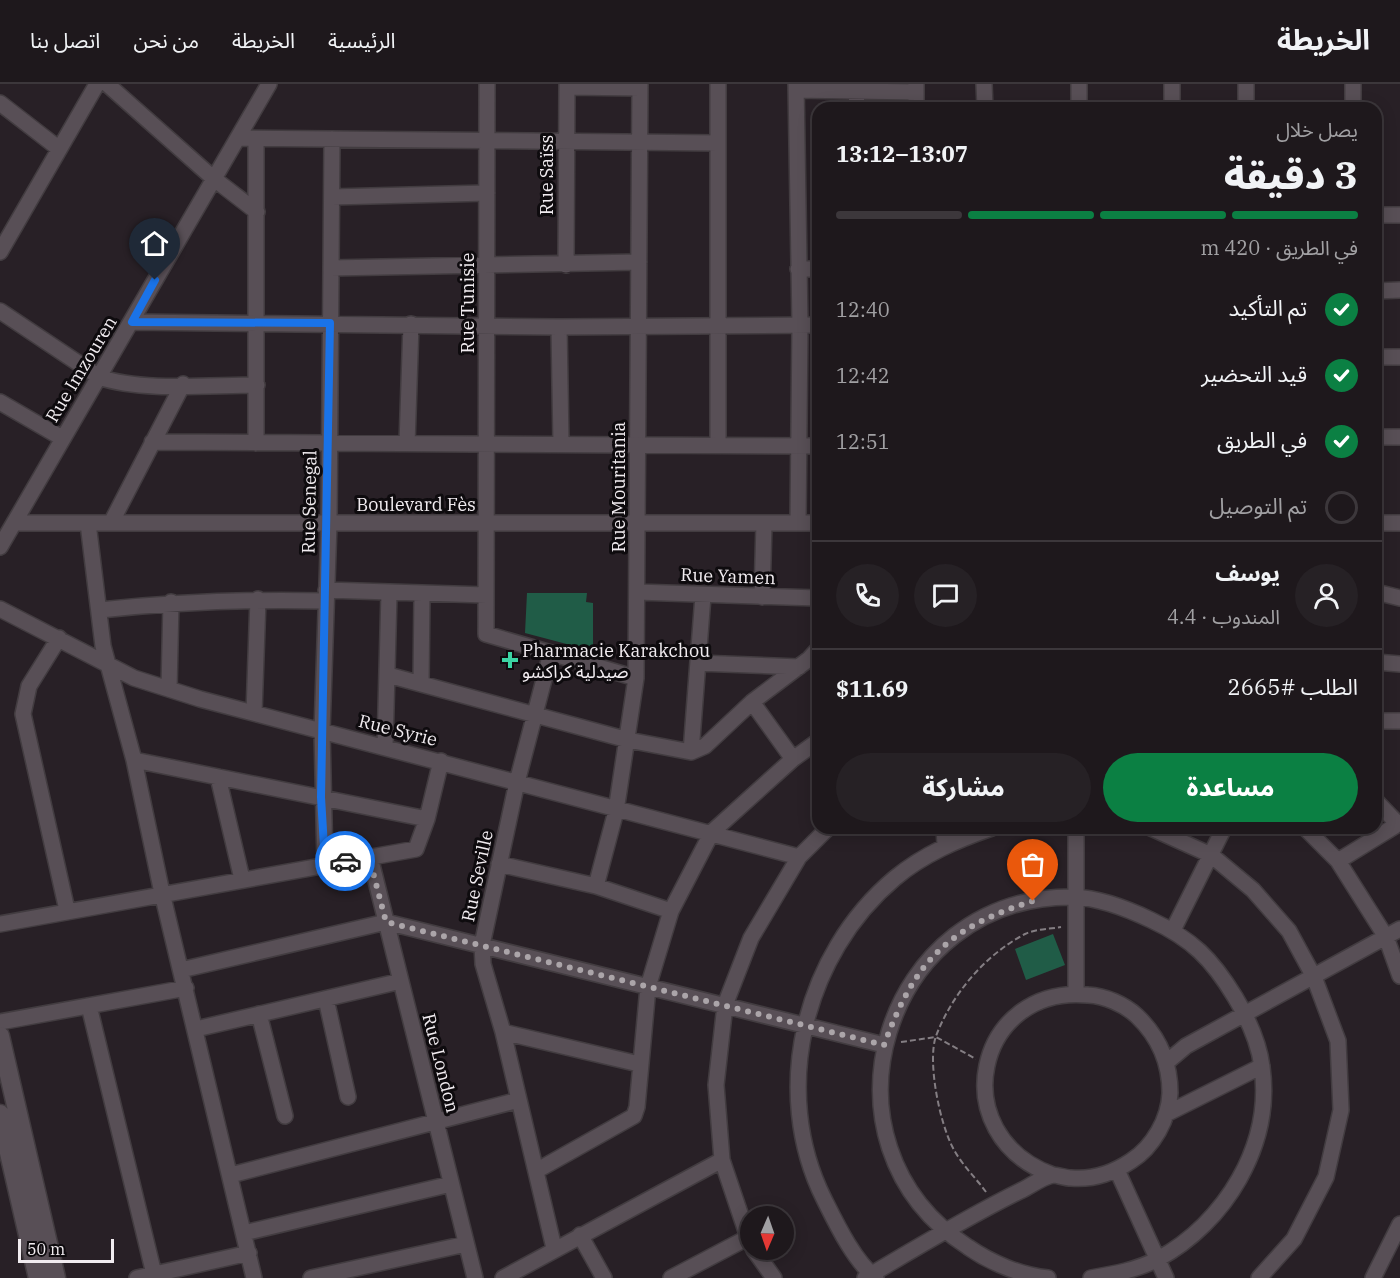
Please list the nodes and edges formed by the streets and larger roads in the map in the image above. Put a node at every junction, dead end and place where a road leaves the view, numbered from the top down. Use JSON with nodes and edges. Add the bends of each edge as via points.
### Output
{"nodes":[{"id":1,"x":97,"y":84,"type":"edge"},
{"id":2,"x":107,"y":84,"type":"edge"},
{"id":3,"x":269,"y":84,"type":"edge"},
{"id":4,"x":487,"y":84,"type":"edge"},
{"id":5,"x":718,"y":84,"type":"edge"},
{"id":6,"x":984,"y":84,"type":"edge"},
{"id":7,"x":1079,"y":84,"type":"edge"},
{"id":8,"x":1172,"y":84,"type":"edge"},
{"id":9,"x":1246,"y":84,"type":"edge"},
{"id":10,"x":1353,"y":84,"type":"edge"},
{"id":11,"x":567,"y":86,"type":"edge"},
{"id":12,"x":640,"y":86,"type":"edge"},
{"id":13,"x":796,"y":87,"type":"edge"},
{"id":14,"x":916,"y":88,"type":"edge"},
{"id":15,"x":856,"y":90,"type":"junction"},
{"id":16,"x":856,"y":102,"type":"edge"},
{"id":17,"x":985,"y":102,"type":"edge"},
{"id":18,"x":1079,"y":102,"type":"edge"},
{"id":19,"x":1172,"y":102,"type":"edge"},
{"id":20,"x":1246,"y":102,"type":"edge"},
{"id":21,"x":1353,"y":102,"type":"edge"},
{"id":22,"x":0,"y":103,"type":"edge"},
{"id":23,"x":238,"y":138,"type":"junction"},
{"id":24,"x":256,"y":139,"type":"junction"},
{"id":25,"x":332,"y":139,"type":"junction"},
{"id":26,"x":487,"y":141,"type":"junction"},
{"id":27,"x":566,"y":142,"type":"junction"},
{"id":28,"x":640,"y":142,"type":"junction"},
{"id":29,"x":718,"y":143,"type":"junction"},
{"id":30,"x":58,"y":148,"type":"junction"},
{"id":31,"x":213,"y":177,"type":"junction"},
{"id":32,"x":487,"y":194,"type":"junction"},
{"id":33,"x":332,"y":197,"type":"junction"},
{"id":34,"x":257,"y":212,"type":"junction"},
{"id":35,"x":1382,"y":214,"type":"edge"},
{"id":36,"x":1400,"y":215,"type":"edge"},
{"id":37,"x":0,"y":252,"type":"edge"},
{"id":38,"x":639,"y":262,"type":"junction"},
{"id":39,"x":566,"y":266,"type":"junction"},
{"id":40,"x":486,"y":267,"type":"junction"},
{"id":41,"x":331,"y":268,"type":"junction"},
{"id":42,"x":798,"y":269,"type":"junction"},
{"id":43,"x":812,"y":269,"type":"edge"},
{"id":44,"x":1400,"y":290,"type":"edge"},
{"id":45,"x":1382,"y":291,"type":"edge"},
{"id":46,"x":0,"y":311,"type":"edge"},
{"id":47,"x":132,"y":322,"type":"junction"},
{"id":48,"x":258,"y":323,"type":"junction"},
{"id":49,"x":330,"y":323,"type":"junction"},
{"id":50,"x":411,"y":324,"type":"junction"},
{"id":51,"x":486,"y":324,"type":"junction"},
{"id":52,"x":639,"y":325,"type":"junction"},
{"id":53,"x":718,"y":325,"type":"junction"},
{"id":54,"x":800,"y":325,"type":"junction"},
{"id":55,"x":812,"y":325,"type":"edge"},
{"id":56,"x":559,"y":327,"type":"junction"},
{"id":57,"x":1382,"y":357,"type":"edge"},
{"id":58,"x":1400,"y":357,"type":"edge"},
{"id":59,"x":99,"y":377,"type":"junction"},
{"id":60,"x":183,"y":384,"type":"junction"},
{"id":61,"x":257,"y":385,"type":"junction"},
{"id":62,"x":0,"y":402,"type":"edge"},
{"id":63,"x":1382,"y":437,"type":"edge"},
{"id":64,"x":1400,"y":437,"type":"edge"},
{"id":65,"x":63,"y":438,"type":"junction"},
{"id":66,"x":152,"y":442,"type":"junction"},
{"id":67,"x":256,"y":443,"type":"junction"},
{"id":68,"x":329,"y":443,"type":"junction"},
{"id":69,"x":561,"y":443,"type":"junction"},
{"id":70,"x":407,"y":444,"type":"junction"},
{"id":71,"x":486,"y":444,"type":"junction"},
{"id":72,"x":636,"y":445,"type":"junction"},
{"id":73,"x":718,"y":445,"type":"junction"},
{"id":74,"x":800,"y":446,"type":"junction"},
{"id":75,"x":812,"y":446,"type":"edge"},
{"id":76,"x":14,"y":523,"type":"junction"},
{"id":77,"x":88,"y":523,"type":"junction"},
{"id":78,"x":111,"y":523,"type":"junction"},
{"id":79,"x":329,"y":523,"type":"junction"},
{"id":80,"x":487,"y":523,"type":"junction"},
{"id":81,"x":637,"y":523,"type":"junction"},
{"id":82,"x":764,"y":523,"type":"junction"},
{"id":83,"x":798,"y":523,"type":"junction"},
{"id":84,"x":812,"y":523,"type":"edge"},
{"id":85,"x":1400,"y":523,"type":"edge"},
{"id":86,"x":1382,"y":526,"type":"edge"},
{"id":87,"x":0,"y":547,"type":"edge"},
{"id":88,"x":637,"y":592,"type":"junction"},
{"id":89,"x":389,"y":593,"type":"junction"},
{"id":90,"x":422,"y":594,"type":"junction"},
{"id":91,"x":1382,"y":594,"type":"edge"},
{"id":92,"x":486,"y":595,"type":"junction"},
{"id":93,"x":326,"y":596,"type":"junction"},
{"id":94,"x":703,"y":596,"type":"junction"},
{"id":95,"x":762,"y":597,"type":"junction"},
{"id":96,"x":812,"y":598,"type":"edge"},
{"id":97,"x":1400,"y":598,"type":"edge"},
{"id":98,"x":258,"y":599,"type":"junction"},
{"id":99,"x":171,"y":602,"type":"junction"},
{"id":100,"x":0,"y":609,"type":"edge"},
{"id":101,"x":100,"y":610,"type":"junction"},
{"id":102,"x":59,"y":638,"type":"junction"},
{"id":103,"x":551,"y":652,"type":"junction"},
{"id":104,"x":812,"y":655,"type":"edge"},
{"id":105,"x":698,"y":663,"type":"junction"},
{"id":106,"x":1382,"y":663,"type":"edge"},
{"id":107,"x":108,"y":664,"type":"junction"},
{"id":108,"x":1400,"y":664,"type":"edge"},
{"id":109,"x":799,"y":667,"type":"junction"},
{"id":110,"x":388,"y":675,"type":"junction"},
{"id":111,"x":636,"y":678,"type":"junction"},
{"id":112,"x":421,"y":683,"type":"junction"},
{"id":113,"x":169,"y":689,"type":"junction"},
{"id":114,"x":752,"y":702,"type":"junction"},
{"id":115,"x":254,"y":713,"type":"junction"},
{"id":116,"x":535,"y":716,"type":"junction"},
{"id":117,"x":1382,"y":720,"type":"edge"},
{"id":118,"x":1400,"y":721,"type":"edge"},
{"id":119,"x":322,"y":731,"type":"junction"},
{"id":120,"x":628,"y":740,"type":"junction"},
{"id":121,"x":812,"y":745,"type":"edge"},
{"id":122,"x":385,"y":747,"type":"junction"},
{"id":123,"x":691,"y":752,"type":"junction"},
{"id":124,"x":793,"y":759,"type":"junction"},
{"id":125,"x":134,"y":760,"type":"junction"},
{"id":126,"x":441,"y":761,"type":"junction"},
{"id":127,"x":218,"y":777,"type":"junction"},
{"id":128,"x":517,"y":782,"type":"junction"},
{"id":129,"x":321,"y":797,"type":"junction"},
{"id":130,"x":1382,"y":807,"type":"edge"},
{"id":131,"x":616,"y":811,"type":"junction"},
{"id":132,"x":428,"y":819,"type":"junction"},
{"id":133,"x":1399,"y":824,"type":"edge"},
{"id":134,"x":712,"y":832,"type":"junction"},
{"id":135,"x":822,"y":834,"type":"edge"},
{"id":136,"x":944,"y":834,"type":"edge"},
{"id":137,"x":975,"y":834,"type":"edge"},
{"id":138,"x":1076,"y":834,"type":"edge"},
{"id":139,"x":1164,"y":834,"type":"edge"},
{"id":140,"x":1221,"y":834,"type":"edge"},
{"id":141,"x":1311,"y":834,"type":"edge"},
{"id":142,"x":945,"y":845,"type":"junction"},
{"id":143,"x":1211,"y":855,"type":"junction"},
{"id":144,"x":369,"y":857,"type":"junction"},
{"id":145,"x":799,"y":857,"type":"junction"},
{"id":146,"x":1338,"y":861,"type":"junction"},
{"id":147,"x":325,"y":864,"type":"junction"},
{"id":148,"x":499,"y":864,"type":"junction"},
{"id":149,"x":242,"y":879,"type":"junction"},
{"id":150,"x":596,"y":886,"type":"junction"},
{"id":151,"x":162,"y":893,"type":"junction"},
{"id":152,"x":1076,"y":897,"type":"junction"},
{"id":153,"x":67,"y":910,"type":"junction"},
{"id":154,"x":671,"y":911,"type":"junction"},
{"id":155,"x":386,"y":922,"type":"junction"},
{"id":156,"x":0,"y":924,"type":"edge"},
{"id":157,"x":1400,"y":929,"type":"edge"},
{"id":158,"x":1173,"y":930,"type":"junction"},
{"id":159,"x":1386,"y":937,"type":"junction"},
{"id":160,"x":482,"y":945,"type":"junction"},
{"id":161,"x":181,"y":970,"type":"junction"},
{"id":162,"x":1400,"y":976,"type":"edge"},
{"id":163,"x":1314,"y":977,"type":"junction"},
{"id":164,"x":400,"y":981,"type":"junction"},
{"id":165,"x":648,"y":987,"type":"junction"},
{"id":166,"x":186,"y":988,"type":"junction"},
{"id":167,"x":1076,"y":993,"type":"junction"},
{"id":168,"x":326,"y":999,"type":"junction"},
{"id":169,"x":725,"y":1005,"type":"junction"},
{"id":170,"x":89,"y":1006,"type":"junction"},
{"id":171,"x":259,"y":1014,"type":"junction"},
{"id":172,"x":1245,"y":1014,"type":"junction"},
{"id":173,"x":0,"y":1022,"type":"edge"},
{"id":174,"x":804,"y":1024,"type":"junction"},
{"id":175,"x":196,"y":1029,"type":"junction"},
{"id":176,"x":503,"y":1032,"type":"junction"},
{"id":177,"x":0,"y":1036,"type":"edge"},
{"id":178,"x":884,"y":1045,"type":"junction"},
{"id":179,"x":1167,"y":1062,"type":"junction"},
{"id":180,"x":639,"y":1064,"type":"junction"},
{"id":181,"x":1262,"y":1066,"type":"junction"},
{"id":182,"x":348,"y":1097,"type":"dead end"},
{"id":183,"x":519,"y":1100,"type":"junction"},
{"id":184,"x":0,"y":1114,"type":"edge"},
{"id":185,"x":1166,"y":1114,"type":"junction"},
{"id":186,"x":285,"y":1116,"type":"dead end"},
{"id":187,"x":436,"y":1122,"type":"junction"},
{"id":188,"x":722,"y":1160,"type":"junction"},
{"id":189,"x":1117,"y":1170,"type":"junction"},
{"id":190,"x":536,"y":1172,"type":"junction"},
{"id":191,"x":231,"y":1175,"type":"junction"},
{"id":192,"x":1053,"y":1175,"type":"junction"},
{"id":193,"x":451,"y":1184,"type":"junction"},
{"id":194,"x":740,"y":1214,"type":"edge"},
{"id":195,"x":1400,"y":1224,"type":"edge"},
{"id":196,"x":244,"y":1233,"type":"junction"},
{"id":197,"x":945,"y":1233,"type":"junction"},
{"id":198,"x":580,"y":1235,"type":"junction"},
{"id":199,"x":466,"y":1244,"type":"junction"},
{"id":200,"x":554,"y":1248,"type":"junction"},
{"id":201,"x":740,"y":1248,"type":"edge"},
{"id":202,"x":249,"y":1253,"type":"junction"},
{"id":203,"x":761,"y":1260,"type":"edge"},
{"id":204,"x":1157,"y":1260,"type":"junction"},
{"id":205,"x":371,"y":1272,"type":"edge"},
{"id":206,"x":154,"y":1274,"type":"junction"},
{"id":207,"x":871,"y":1277,"type":"edge"},
{"id":208,"x":38,"y":1278,"type":"edge"},
{"id":209,"x":56,"y":1278,"type":"edge"},
{"id":210,"x":137,"y":1278,"type":"edge"},
{"id":211,"x":254,"y":1278,"type":"edge"},
{"id":212,"x":311,"y":1278,"type":"edge"},
{"id":213,"x":474,"y":1278,"type":"edge"},
{"id":214,"x":503,"y":1278,"type":"edge"},
{"id":215,"x":604,"y":1278,"type":"edge"},
{"id":216,"x":671,"y":1278,"type":"edge"},
{"id":217,"x":774,"y":1278,"type":"edge"},
{"id":218,"x":1044,"y":1278,"type":"edge"},
{"id":219,"x":1048,"y":1278,"type":"edge"},
{"id":220,"x":1091,"y":1278,"type":"edge"},
{"id":221,"x":1166,"y":1278,"type":"edge"},
{"id":222,"x":1260,"y":1278,"type":"edge"},
{"id":223,"x":1374,"y":1278,"type":"edge"}],
"edges":[{"from":1,"to":30,"type":"street"},
{"from":2,"to":31,"type":"street"},
{"from":3,"to":23,"type":"street","name":"Rue Imzouren"},
{"from":4,"to":26,"type":"street","name":"Rue Tunisie"},
{"from":5,"to":29,"type":"street"},
{"from":6,"to":17,"type":"street"},
{"from":7,"to":18,"type":"street"},
{"from":8,"to":19,"type":"street"},
{"from":9,"to":20,"type":"street"},
{"from":10,"to":21,"type":"street"},
{"from":11,"to":12,"type":"street"},
{"from":11,"to":27,"type":"street","name":"Rue Saïss"},
{"from":12,"to":28,"type":"street","name":"Rue Mouritania"},
{"from":13,"to":15,"type":"street"},
{"from":13,"to":42,"type":"street"},
{"from":14,"to":15,"type":"street"},
{"from":15,"to":16,"type":"street"},
{"from":22,"to":30,"type":"street"},
{"from":23,"to":24,"type":"street"},
{"from":23,"to":31,"type":"street","name":"Rue Imzouren"},
{"from":24,"to":25,"type":"street"},
{"from":24,"to":34,"type":"street"},
{"from":25,"to":26,"type":"street"},
{"from":25,"to":33,"type":"street","name":"Rue Senegal"},
{"from":26,"to":27,"type":"street"},
{"from":26,"to":32,"type":"street","name":"Rue Tunisie"},
{"from":27,"to":28,"type":"street"},
{"from":27,"to":39,"type":"street","name":"Rue Saïss"},
{"from":28,"to":29,"type":"street"},
{"from":28,"to":38,"type":"street","name":"Rue Mouritania"},
{"from":29,"to":53,"type":"street"},
{"from":30,"to":37,"type":"street"},
{"from":31,"to":34,"type":"street"},
{"from":31,"to":47,"type":"street","name":"Rue Imzouren"},
{"from":32,"to":33,"type":"street"},
{"from":32,"to":40,"type":"street","name":"Rue Tunisie"},
{"from":33,"to":41,"type":"street","name":"Rue Senegal"},
{"from":34,"to":48,"type":"street"},
{"from":35,"to":36,"type":"street"},
{"from":38,"to":39,"type":"street"},
{"from":38,"to":52,"type":"street","name":"Rue Mouritania"},
{"from":39,"to":40,"type":"street"},
{"from":40,"to":41,"type":"street"},
{"from":40,"to":51,"type":"street","name":"Rue Tunisie"},
{"from":41,"to":49,"type":"street","name":"Rue Senegal"},
{"from":42,"to":43,"type":"street"},
{"from":42,"to":54,"type":"street"},
{"from":44,"to":45,"type":"street"},
{"from":46,"to":59,"type":"street"},
{"from":47,"to":48,"type":"street"},
{"from":47,"to":59,"type":"street","name":"Rue Imzouren"},
{"from":48,"to":49,"type":"street"},
{"from":48,"to":61,"type":"street"},
{"from":49,"to":50,"type":"street"},
{"from":49,"to":68,"type":"street","name":"Rue Senegal"},
{"from":50,"to":51,"type":"street"},
{"from":50,"to":70,"type":"street"},
{"from":51,"to":56,"type":"street"},
{"from":51,"to":71,"type":"street","name":"Rue Tunisie"},
{"from":52,"to":53,"type":"street"},
{"from":52,"to":56,"type":"street"},
{"from":52,"to":72,"type":"street","name":"Rue Mouritania"},
{"from":53,"to":54,"type":"street"},
{"from":53,"to":73,"type":"street"},
{"from":54,"to":55,"type":"street"},
{"from":54,"to":74,"type":"street"},
{"from":56,"to":69,"type":"street"},
{"from":57,"to":58,"type":"street"},
{"from":59,"to":60,"type":"street","via":[[137,384]]},
{"from":59,"to":65,"type":"street","name":"Rue Imzouren"},
{"from":60,"to":61,"type":"street"},
{"from":60,"to":66,"type":"street"},
{"from":61,"to":67,"type":"street"},
{"from":62,"to":65,"type":"street"},
{"from":63,"to":64,"type":"street"},
{"from":65,"to":76,"type":"street","name":"Rue Imzouren"},
{"from":66,"to":67,"type":"street"},
{"from":66,"to":78,"type":"street"},
{"from":67,"to":68,"type":"street"},
{"from":68,"to":70,"type":"street"},
{"from":68,"to":79,"type":"street","name":"Rue Senegal"},
{"from":69,"to":71,"type":"street"},
{"from":69,"to":72,"type":"street"},
{"from":70,"to":71,"type":"street"},
{"from":71,"to":80,"type":"street","name":"Rue Tunisie"},
{"from":72,"to":73,"type":"street"},
{"from":72,"to":81,"type":"street","name":"Rue Mouritania"},
{"from":73,"to":74,"type":"street"},
{"from":74,"to":75,"type":"street"},
{"from":74,"to":83,"type":"street"},
{"from":76,"to":77,"type":"street","name":"Boulevard Fès"},
{"from":76,"to":87,"type":"street","name":"Rue Imzouren"},
{"from":77,"to":78,"type":"street","name":"Boulevard Fès"},
{"from":77,"to":101,"type":"street"},
{"from":78,"to":79,"type":"street","name":"Boulevard Fès"},
{"from":79,"to":80,"type":"street","name":"Boulevard Fès"},
{"from":79,"to":93,"type":"street","name":"Rue Senegal"},
{"from":80,"to":81,"type":"street","name":"Boulevard Fès"},
{"from":80,"to":92,"type":"street","name":"Rue Tunisie"},
{"from":81,"to":82,"type":"street","name":"Boulevard Fès"},
{"from":81,"to":88,"type":"street","name":"Rue Mouritania"},
{"from":82,"to":83,"type":"street","name":"Boulevard Fès"},
{"from":82,"to":95,"type":"street"},
{"from":83,"to":84,"type":"street","name":"Boulevard Fès"},
{"from":85,"to":86,"type":"street"},
{"from":88,"to":94,"type":"street","name":"Rue Yamen"},
{"from":88,"to":111,"type":"street","name":"Rue Mouritania"},
{"from":89,"to":90,"type":"street"},
{"from":89,"to":93,"type":"street"},
{"from":89,"to":110,"type":"street"},
{"from":90,"to":92,"type":"street"},
{"from":90,"to":112,"type":"street"},
{"from":91,"to":97,"type":"street"},
{"from":92,"to":103,"type":"street","name":"Rue Tunisie","via":[[486,634]]},
{"from":93,"to":98,"type":"street"},
{"from":93,"to":119,"type":"street","name":"Rue Senegal"},
{"from":94,"to":95,"type":"street","name":"Rue Yamen"},
{"from":94,"to":105,"type":"street"},
{"from":95,"to":96,"type":"street","name":"Rue Yamen"},
{"from":98,"to":99,"type":"street"},
{"from":98,"to":115,"type":"street"},
{"from":99,"to":101,"type":"street"},
{"from":99,"to":113,"type":"street"},
{"from":100,"to":102,"type":"street","name":"Rue Syrie"},
{"from":101,"to":107,"type":"street"},
{"from":102,"to":107,"type":"street","name":"Rue Syrie"},
{"from":102,"to":153,"type":"street","via":[[29,686],[23,714]]},
{"from":103,"to":111,"type":"street"},
{"from":103,"to":116,"type":"street","name":"Rue Seville"},
{"from":104,"to":109,"type":"street"},
{"from":105,"to":109,"type":"street"},
{"from":105,"to":123,"type":"street"},
{"from":106,"to":108,"type":"street"},
{"from":107,"to":113,"type":"street","name":"Rue Syrie","via":[[134,678]]},
{"from":107,"to":125,"type":"street"},
{"from":109,"to":114,"type":"street"},
{"from":110,"to":112,"type":"street"},
{"from":110,"to":122,"type":"street"},
{"from":111,"to":120,"type":"street","name":"Rue Mouritania"},
{"from":112,"to":116,"type":"street"},
{"from":113,"to":115,"type":"street","name":"Rue Syrie"},
{"from":114,"to":123,"type":"street","via":[[705,746]]},
{"from":114,"to":124,"type":"street"},
{"from":115,"to":119,"type":"street","name":"Rue Syrie"},
{"from":116,"to":120,"type":"street"},
{"from":116,"to":128,"type":"street","name":"Rue Seville"},
{"from":117,"to":118,"type":"street"},
{"from":119,"to":122,"type":"street","name":"Rue Syrie"},
{"from":119,"to":129,"type":"street","name":"Rue Senegal"},
{"from":120,"to":123,"type":"street"},
{"from":120,"to":131,"type":"street","name":"Rue Mouritania"},
{"from":121,"to":124,"type":"street"},
{"from":122,"to":126,"type":"street","name":"Rue Syrie"},
{"from":124,"to":134,"type":"street"},
{"from":125,"to":127,"type":"street"},
{"from":125,"to":151,"type":"street"},
{"from":126,"to":128,"type":"street","name":"Rue Syrie"},
{"from":126,"to":132,"type":"street"},
{"from":127,"to":129,"type":"street"},
{"from":127,"to":149,"type":"street"},
{"from":128,"to":131,"type":"street","name":"Rue Syrie"},
{"from":128,"to":148,"type":"street","name":"Rue Seville"},
{"from":129,"to":132,"type":"street"},
{"from":129,"to":147,"type":"street","name":"Rue Senegal"},
{"from":130,"to":133,"type":"street"},
{"from":131,"to":134,"type":"street","name":"Rue Syrie"},
{"from":131,"to":150,"type":"street","name":"Rue Mouritania"},
{"from":132,"to":144,"type":"street","via":[[416,849]]},
{"from":133,"to":146,"type":"street"},
{"from":134,"to":145,"type":"street","name":"Rue Syrie"},
{"from":134,"to":154,"type":"street"},
{"from":135,"to":145,"type":"street"},
{"from":136,"to":142,"type":"street"},
{"from":137,"to":142,"type":"street"},
{"from":138,"to":152,"type":"street"},
{"from":139,"to":143,"type":"street"},
{"from":140,"to":143,"type":"street"},
{"from":141,"to":146,"type":"street"},
{"from":142,"to":174,"type":"street","via":[[896,877],[855,920],[824,969]]},
{"from":143,"to":158,"type":"street"},
{"from":143,"to":163,"type":"street","via":[[1253,890],[1289,931]]},
{"from":144,"to":147,"type":"street"},
{"from":144,"to":155,"type":"street","name":"Rue London"},
{"from":145,"to":169,"type":"street","via":[[751,938]]},
{"from":146,"to":159,"type":"street"},
{"from":147,"to":149,"type":"street"},
{"from":148,"to":150,"type":"street"},
{"from":148,"to":160,"type":"street","name":"Rue Seville"},
{"from":149,"to":151,"type":"street"},
{"from":150,"to":154,"type":"street"},
{"from":151,"to":153,"type":"street"},
{"from":151,"to":161,"type":"street"},
{"from":152,"to":158,"type":"street","via":[[1125,907]]},
{"from":152,"to":167,"type":"street"},
{"from":152,"to":178,"type":"street","via":[[1033,901],[1002,911],[954,937],[922,967],[899,1004]]},
{"from":153,"to":156,"type":"street"},
{"from":154,"to":165,"type":"street"},
{"from":155,"to":160,"type":"street"},
{"from":155,"to":161,"type":"street"},
{"from":155,"to":164,"type":"street","name":"Rue London"},
{"from":157,"to":159,"type":"street"},
{"from":158,"to":172,"type":"street","via":[[1215,964]]},
{"from":159,"to":162,"type":"street"},
{"from":159,"to":163,"type":"street"},
{"from":160,"to":165,"type":"street"},
{"from":160,"to":176,"type":"street","name":"Rue Seville","via":[[483,964]]},
{"from":161,"to":166,"type":"street"},
{"from":163,"to":172,"type":"street"},
{"from":163,"to":222,"type":"street","via":[[1338,1041],[1341,1110],[1326,1178],[1294,1239]]},
{"from":164,"to":168,"type":"street"},
{"from":164,"to":187,"type":"street","name":"Rue London"},
{"from":165,"to":169,"type":"street"},
{"from":165,"to":180,"type":"street"},
{"from":166,"to":170,"type":"street"},
{"from":166,"to":175,"type":"street"},
{"from":167,"to":179,"type":"street","via":[[1096,995],[1133,1012],[1148,1026]]},
{"from":167,"to":192,"type":"street","via":[[1026,1008],[1001,1033],[987,1065],[985,1100],[997,1133],[1021,1160]]},
{"from":168,"to":171,"type":"street"},
{"from":168,"to":182,"type":"street"},
{"from":169,"to":174,"type":"street"},
{"from":169,"to":188,"type":"street","via":[[716,1085]]},
{"from":170,"to":173,"type":"street"},
{"from":170,"to":206,"type":"street"},
{"from":171,"to":175,"type":"street"},
{"from":171,"to":186,"type":"street"},
{"from":172,"to":179,"type":"street","via":[[1186,1046]]},
{"from":172,"to":181,"type":"street"},
{"from":174,"to":178,"type":"street"},
{"from":174,"to":207,"type":"street","via":[[797,1077],[804,1140],[815,1181],[838,1228]]},
{"from":175,"to":191,"type":"street"},
{"from":176,"to":180,"type":"street"},
{"from":176,"to":183,"type":"street","name":"Rue Seville"},
{"from":177,"to":209,"type":"street"},
{"from":178,"to":197,"type":"street","via":[[879,1096],[888,1147],[910,1194]]},
{"from":179,"to":185,"type":"street","via":[[1170,1088]]},
{"from":180,"to":190,"type":"street","via":[[637,1107],[631,1119]]},
{"from":181,"to":185,"type":"street"},
{"from":181,"to":204,"type":"street","via":[[1262,1113],[1250,1158],[1239,1179],[1228,1199],[1196,1234]]},
{"from":183,"to":187,"type":"street"},
{"from":183,"to":190,"type":"street","name":"Rue Seville"},
{"from":184,"to":208,"type":"street"},
{"from":185,"to":189,"type":"street","via":[[1147,1147]]},
{"from":187,"to":191,"type":"street"},
{"from":187,"to":193,"type":"street","name":"Rue London"},
{"from":188,"to":194,"type":"street"},
{"from":188,"to":198,"type":"street"},
{"from":189,"to":192,"type":"street","via":[[1085,1178]]},
{"from":189,"to":204,"type":"street"},
{"from":190,"to":200,"type":"street","name":"Rue Seville"},
{"from":191,"to":196,"type":"street"},
{"from":192,"to":197,"type":"street"},
{"from":193,"to":196,"type":"street"},
{"from":193,"to":199,"type":"street","name":"Rue London"},
{"from":195,"to":223,"type":"street"},
{"from":196,"to":202,"type":"street"},
{"from":197,"to":207,"type":"street"},
{"from":197,"to":218,"type":"street","via":[[991,1262]]},
{"from":198,"to":200,"type":"street"},
{"from":198,"to":215,"type":"street"},
{"from":199,"to":205,"type":"street"},
{"from":199,"to":213,"type":"street","name":"Rue London"},
{"from":200,"to":214,"type":"street"},
{"from":201,"to":216,"type":"street"},
{"from":202,"to":206,"type":"street"},
{"from":202,"to":211,"type":"street"},
{"from":203,"to":217,"type":"street"},
{"from":204,"to":220,"type":"street","via":[[1121,1273]]},
{"from":204,"to":221,"type":"street"},
{"from":205,"to":212,"type":"street"},
{"from":206,"to":210,"type":"street"},
{"from":218,"to":219,"type":"street"}]}
